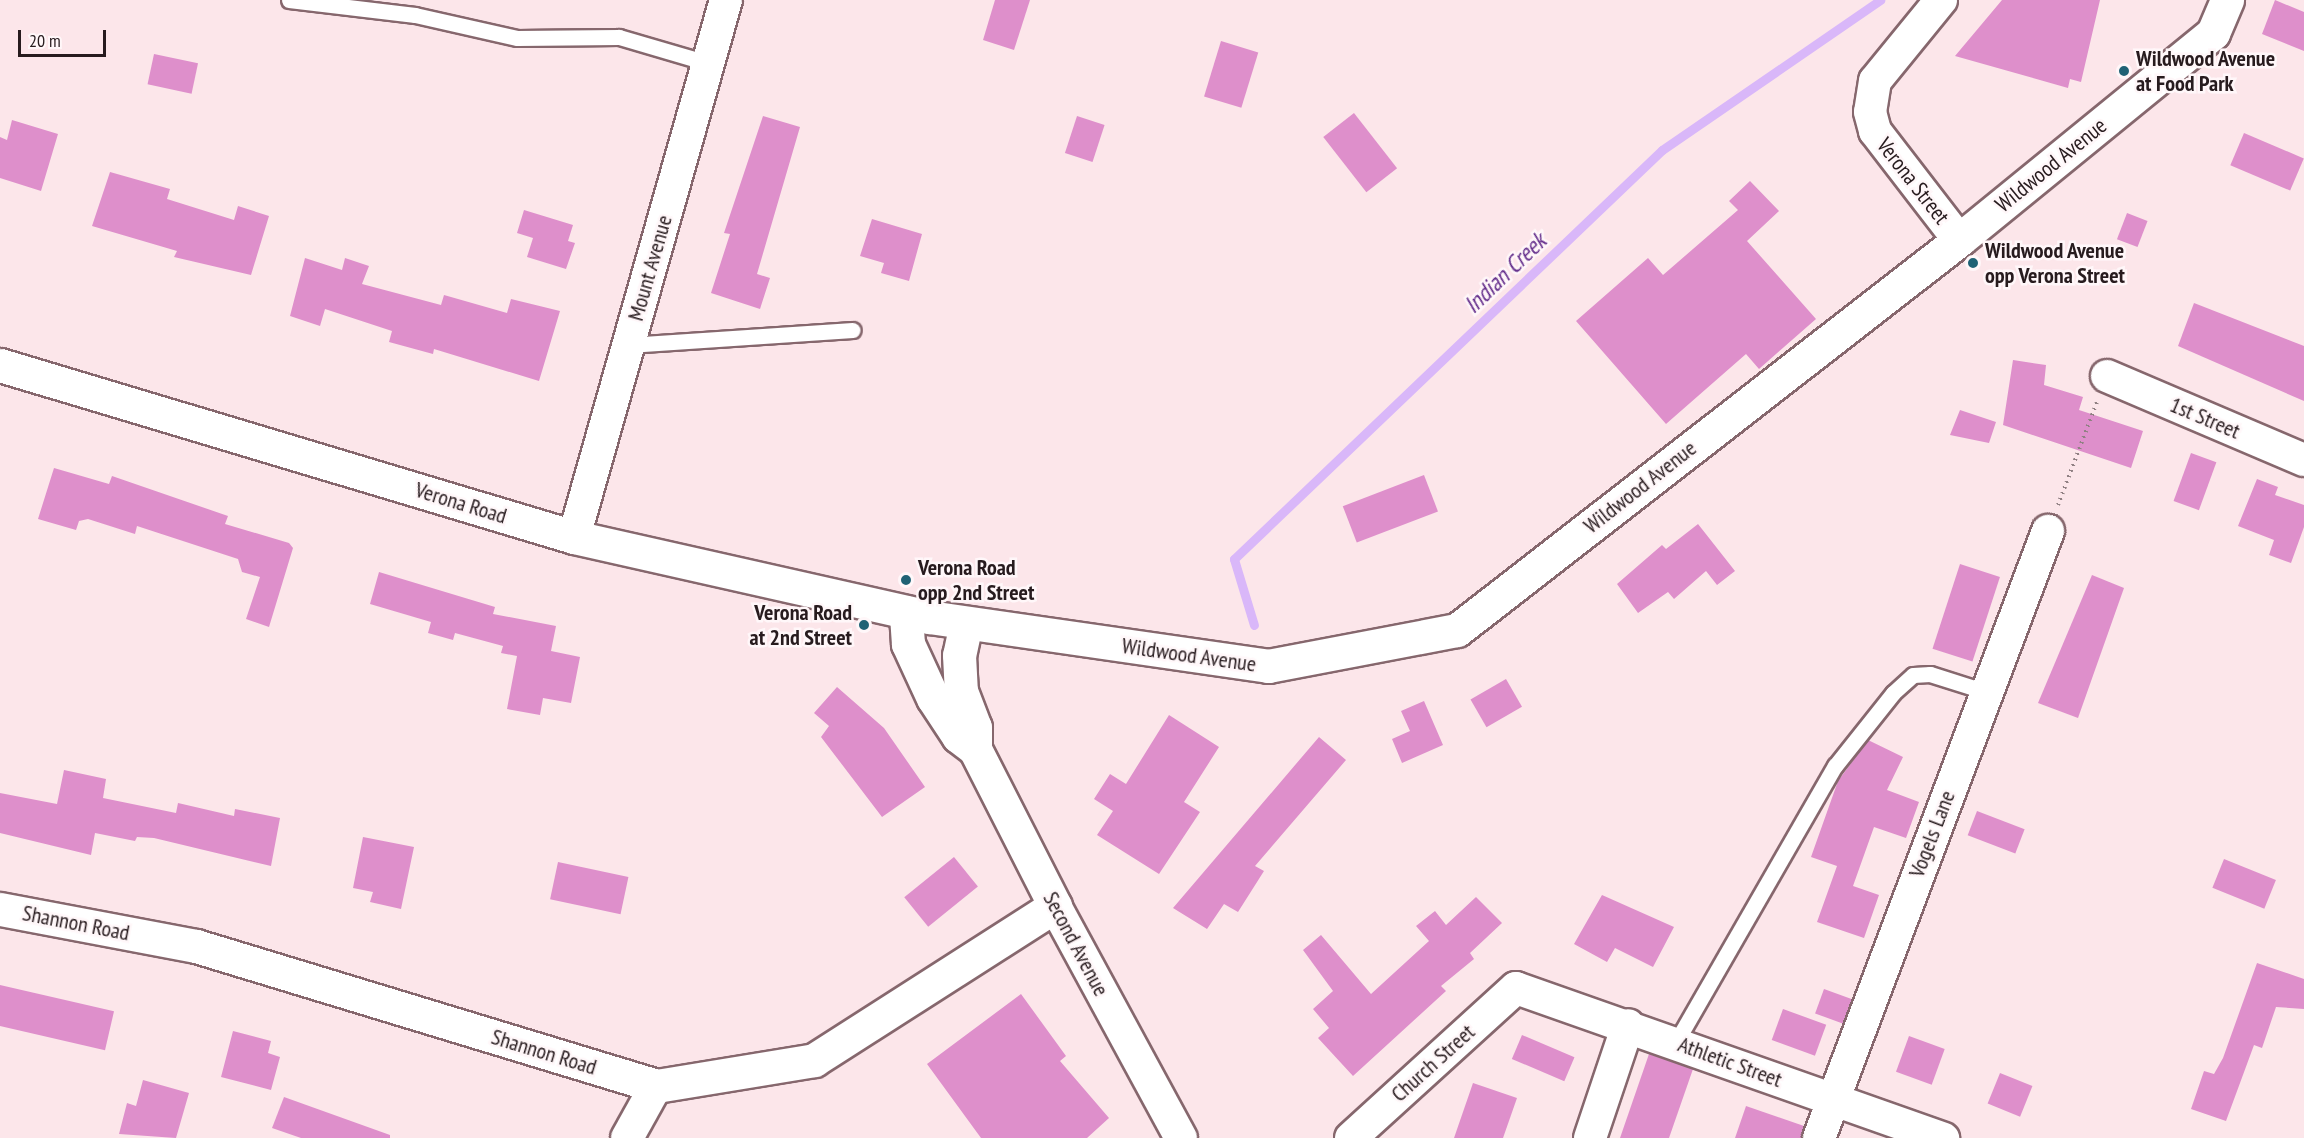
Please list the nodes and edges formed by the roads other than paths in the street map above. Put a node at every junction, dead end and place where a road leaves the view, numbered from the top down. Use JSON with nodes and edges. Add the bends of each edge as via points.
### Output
{"nodes":[{"id":1,"x":289,"y":0,"type":"edge"},
{"id":2,"x":726,"y":0,"type":"edge"},
{"id":3,"x":1941,"y":0,"type":"edge"},
{"id":4,"x":2227,"y":0,"type":"edge"},
{"id":5,"x":708,"y":63,"type":"junction"},
{"id":6,"x":1959,"y":240,"type":"junction"},
{"id":7,"x":853,"y":330,"type":"dead end"},
{"id":8,"x":628,"y":345,"type":"junction"},
{"id":9,"x":0,"y":365,"type":"edge"},
{"id":10,"x":2107,"y":376,"type":"road end"},
{"id":11,"x":2304,"y":460,"type":"edge"},
{"id":12,"x":2048,"y":531,"type":"road end"},
{"id":13,"x":574,"y":537,"type":"junction"},
{"id":14,"x":917,"y":615,"type":"junction"},
{"id":15,"x":966,"y":623,"type":"junction"},
{"id":16,"x":1987,"y":692,"type":"junction"},
{"id":17,"x":975,"y":749,"type":"junction"},
{"id":18,"x":1055,"y":906,"type":"junction"},
{"id":19,"x":0,"y":909,"type":"edge"},
{"id":20,"x":1516,"y":988,"type":"joint"},
{"id":21,"x":1628,"y":1025,"type":"junction"},
{"id":22,"x":1676,"y":1042,"type":"junction"},
{"id":23,"x":656,"y":1086,"type":"junction"},
{"id":24,"x":1832,"y":1100,"type":"junction"},
{"id":25,"x":627,"y":1138,"type":"edge"},
{"id":26,"x":1181,"y":1138,"type":"edge"},
{"id":27,"x":1351,"y":1138,"type":"edge"},
{"id":28,"x":1590,"y":1138,"type":"edge"},
{"id":29,"x":1819,"y":1138,"type":"edge"},
{"id":30,"x":1943,"y":1138,"type":"edge"}],
"edges":[{"from":1,"to":5,"type":"lane","via":[[415,15],[518,38],[619,37]]},
{"from":2,"to":5,"type":"street","name":"Mount Avenue"},
{"from":3,"to":6,"type":"street","name":"Verona Street","via":[[1875,81],[1870,112],[1875,131]]},
{"from":4,"to":6,"type":"street","name":"Wildwood Avenue","via":[[2213,33]]},
{"from":5,"to":8,"type":"street","name":"Mount Avenue"},
{"from":6,"to":15,"type":"street","name":"Wildwood Avenue","via":[[1457,630],[1268,666]]},
{"from":7,"to":8,"type":"lane"},
{"from":8,"to":13,"type":"street","name":"Mount Avenue"},
{"from":9,"to":13,"type":"street","name":"Verona Road"},
{"from":10,"to":11,"type":"street","name":"1st Street"},
{"from":12,"to":16,"type":"street","name":"Vogels Lane"},
{"from":13,"to":14,"type":"street","name":"Verona Road"},
{"from":14,"to":15,"type":"street","name":"Wildwood Avenue"},
{"from":14,"to":17,"type":"street","name":"Second Avenue","via":[[908,644],[933,698],[958,736]]},
{"from":15,"to":17,"type":"street","name":"Second Avenue","via":[[959,655],[961,691],[975,727]]},
{"from":16,"to":22,"type":"lane","via":[[1930,674],[1913,675],[1893,693],[1835,766]]},
{"from":16,"to":24,"type":"street","name":"Vogels Lane"},
{"from":17,"to":18,"type":"street","name":"Second Avenue"},
{"from":18,"to":23,"type":"street","name":"Shannon Road","via":[[814,1060]]},
{"from":18,"to":26,"type":"street","name":"Second Avenue"},
{"from":19,"to":23,"type":"street","name":"Shannon Road","via":[[196,946]]},
{"from":20,"to":21,"type":"street","name":"Athletic Street"},
{"from":20,"to":27,"type":"street","name":"Church Street"},
{"from":21,"to":22,"type":"street","name":"Athletic Street"},
{"from":21,"to":28,"type":"street"},
{"from":22,"to":24,"type":"street","name":"Athletic Street"},
{"from":23,"to":25,"type":"street"},
{"from":24,"to":29,"type":"street","name":"Vogels Lane"},
{"from":24,"to":30,"type":"street","name":"Athletic Street"}]}
